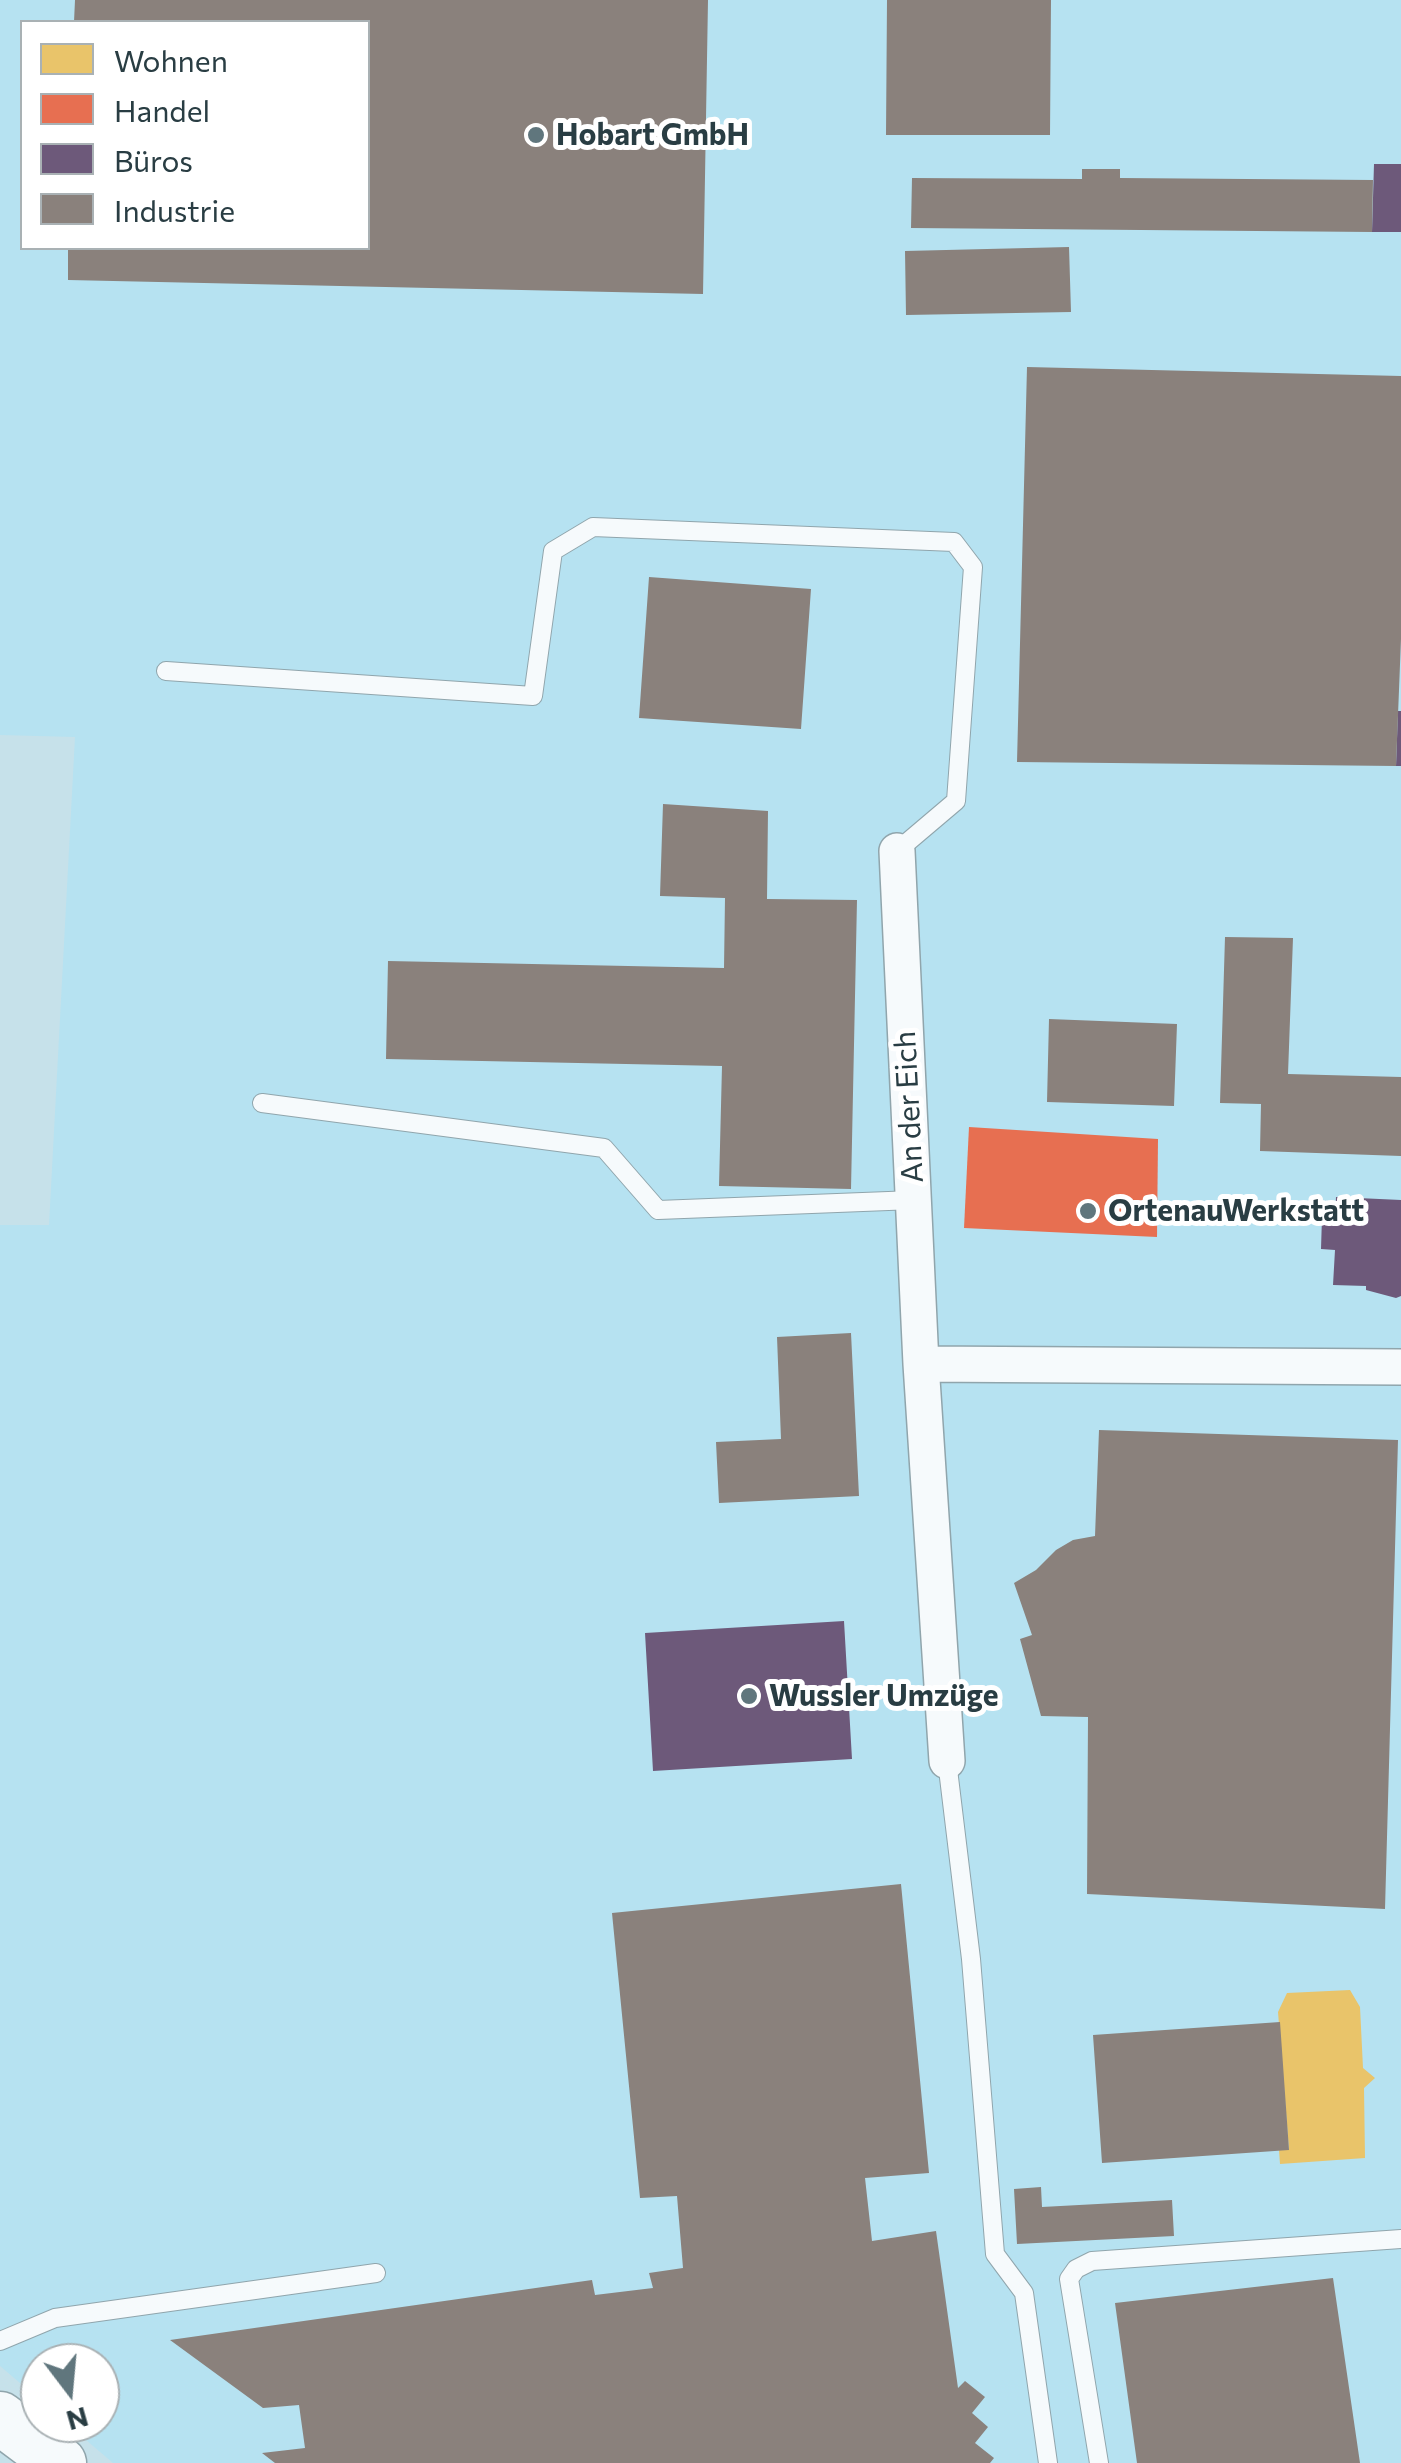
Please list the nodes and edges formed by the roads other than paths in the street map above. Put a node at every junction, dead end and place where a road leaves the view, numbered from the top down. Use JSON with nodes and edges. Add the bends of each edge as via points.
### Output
{"nodes":[{"id":1,"x":166,"y":671,"type":"dead end"},
{"id":2,"x":897,"y":850,"type":"joint"},
{"id":3,"x":262,"y":1103,"type":"dead end"},
{"id":4,"x":914,"y":1200,"type":"junction"},
{"id":5,"x":921,"y":1364,"type":"junction"},
{"id":6,"x":1401,"y":1368,"type":"edge"},
{"id":7,"x":948,"y":1761,"type":"joint"},
{"id":8,"x":1401,"y":2239,"type":"edge"},
{"id":9,"x":376,"y":2273,"type":"dead end"},
{"id":10,"x":0,"y":2341,"type":"edge"},
{"id":11,"x":0,"y":2418,"type":"edge"},
{"id":12,"x":60,"y":2463,"type":"edge"},
{"id":13,"x":1048,"y":2463,"type":"edge"},
{"id":14,"x":1099,"y":2463,"type":"edge"}],
"edges":[{"from":1,"to":2,"type":"lane","via":[[533,696],[554,551],[592,527],[954,542],[974,567],[956,801]]},
{"from":2,"to":4,"type":"street","name":"An der Eich"},
{"from":3,"to":4,"type":"lane","via":[[604,1148],[658,1210]]},
{"from":4,"to":5,"type":"street","name":"An der Eich"},
{"from":5,"to":6,"type":"street"},
{"from":5,"to":7,"type":"street","name":"An der Eich"},
{"from":7,"to":13,"type":"lane","via":[[995,2254],[1024,2293]]},
{"from":8,"to":14,"type":"lane","via":[[1092,2260],[1076,2269],[1070,2280]]},
{"from":9,"to":10,"type":"lane","via":[[55,2318]]},
{"from":11,"to":12,"type":"street"}]}
